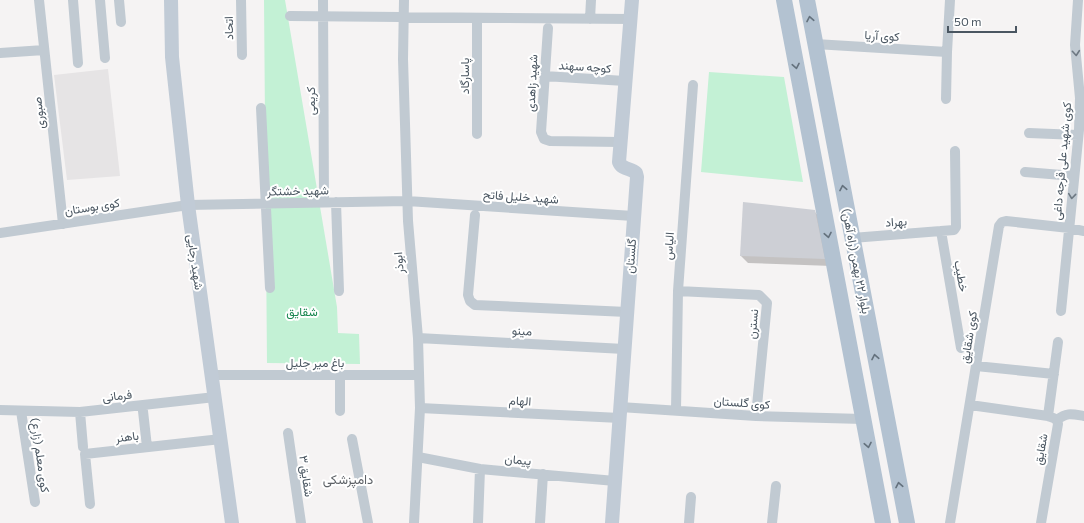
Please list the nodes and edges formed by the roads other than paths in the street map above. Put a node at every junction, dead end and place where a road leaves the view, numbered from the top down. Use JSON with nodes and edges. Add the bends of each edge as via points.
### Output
{"nodes":[{"id":1,"x":38,"y":0,"type":"edge"},
{"id":2,"x":73,"y":0,"type":"edge"},
{"id":3,"x":100,"y":0,"type":"edge"},
{"id":4,"x":119,"y":0,"type":"edge"},
{"id":5,"x":171,"y":0,"type":"edge"},
{"id":6,"x":241,"y":0,"type":"edge"},
{"id":7,"x":323,"y":0,"type":"edge"},
{"id":8,"x":404,"y":0,"type":"edge"},
{"id":9,"x":591,"y":0,"type":"edge"},
{"id":10,"x":632,"y":0,"type":"edge"},
{"id":11,"x":784,"y":0,"type":"edge"},
{"id":12,"x":807,"y":0,"type":"edge"},
{"id":13,"x":950,"y":0,"type":"edge"},
{"id":14,"x":1078,"y":0,"type":"edge"},
{"id":15,"x":290,"y":16,"type":"dead end"},
{"id":16,"x":323,"y":16,"type":"junction"},
{"id":17,"x":403,"y":17,"type":"junction"},
{"id":18,"x":477,"y":18,"type":"junction"},
{"id":19,"x":590,"y":19,"type":"junction"},
{"id":20,"x":630,"y":19,"type":"junction"},
{"id":21,"x":120,"y":22,"type":"dead end"},
{"id":22,"x":548,"y":28,"type":"dead end"},
{"id":23,"x":815,"y":44,"type":"junction"},
{"id":24,"x":44,"y":50,"type":"junction"},
{"id":25,"x":947,"y":52,"type":"junction"},
{"id":26,"x":0,"y":54,"type":"edge"},
{"id":27,"x":242,"y":55,"type":"dead end"},
{"id":28,"x":105,"y":58,"type":"dead end"},
{"id":29,"x":78,"y":63,"type":"dead end"},
{"id":30,"x":544,"y":76,"type":"junction"},
{"id":31,"x":625,"y":81,"type":"junction"},
{"id":32,"x":693,"y":85,"type":"dead end"},
{"id":33,"x":946,"y":99,"type":"dead end"},
{"id":34,"x":261,"y":108,"type":"dead end"},
{"id":35,"x":1081,"y":132,"type":"edge"},
{"id":36,"x":1029,"y":133,"type":"dead end"},
{"id":37,"x":477,"y":134,"type":"dead end"},
{"id":38,"x":620,"y":142,"type":"junction"},
{"id":39,"x":955,"y":151,"type":"dead end"},
{"id":40,"x":1025,"y":172,"type":"dead end"},
{"id":41,"x":1074,"y":176,"type":"junction"},
{"id":42,"x":407,"y":201,"type":"junction"},
{"id":43,"x":324,"y":202,"type":"junction"},
{"id":44,"x":336,"y":202,"type":"junction"},
{"id":45,"x":266,"y":204,"type":"junction"},
{"id":46,"x":188,"y":205,"type":"junction"},
{"id":47,"x":475,"y":215,"type":"dead end"},
{"id":48,"x":633,"y":216,"type":"junction"},
{"id":49,"x":64,"y":224,"type":"junction"},
{"id":50,"x":1068,"y":228,"type":"junction"},
{"id":51,"x":941,"y":231,"type":"junction"},
{"id":52,"x":1084,"y":231,"type":"edge"},
{"id":53,"x":0,"y":233,"type":"edge"},
{"id":54,"x":852,"y":238,"type":"junction"},
{"id":55,"x":270,"y":288,"type":"dead end"},
{"id":56,"x":339,"y":291,"type":"dead end"},
{"id":57,"x":678,"y":291,"type":"junction"},
{"id":58,"x":1061,"y":311,"type":"dead end"},
{"id":59,"x":627,"y":312,"type":"junction"},
{"id":60,"x":418,"y":338,"type":"junction"},
{"id":61,"x":1058,"y":342,"type":"dead end"},
{"id":62,"x":961,"y":348,"type":"dead end"},
{"id":63,"x":624,"y":349,"type":"junction"},
{"id":64,"x":976,"y":366,"type":"junction"},
{"id":65,"x":1054,"y":374,"type":"junction"},
{"id":66,"x":212,"y":375,"type":"junction"},
{"id":67,"x":340,"y":375,"type":"junction"},
{"id":68,"x":419,"y":375,"type":"junction"},
{"id":69,"x":215,"y":397,"type":"junction"},
{"id":70,"x":970,"y":405,"type":"junction"},
{"id":71,"x":420,"y":408,"type":"junction"},
{"id":72,"x":0,"y":410,"type":"edge"},
{"id":73,"x":676,"y":410,"type":"junction"},
{"id":74,"x":21,"y":411,"type":"junction"},
{"id":75,"x":143,"y":411,"type":"dead end"},
{"id":76,"x":340,"y":411,"type":"dead end"},
{"id":77,"x":80,"y":412,"type":"junction"},
{"id":78,"x":620,"y":412,"type":"junction"},
{"id":79,"x":756,"y":416,"type":"junction"},
{"id":80,"x":1084,"y":416,"type":"edge"},
{"id":81,"x":1053,"y":418,"type":"junction"},
{"id":82,"x":863,"y":419,"type":"junction"},
{"id":83,"x":288,"y":433,"type":"dead end"},
{"id":84,"x":221,"y":439,"type":"junction"},
{"id":85,"x":352,"y":439,"type":"dead end"},
{"id":86,"x":83,"y":447,"type":"dead end"},
{"id":87,"x":147,"y":447,"type":"junction"},
{"id":88,"x":418,"y":457,"type":"junction"},
{"id":89,"x":480,"y":469,"type":"junction"},
{"id":90,"x":543,"y":474,"type":"junction"},
{"id":91,"x":615,"y":480,"type":"junction"},
{"id":92,"x":776,"y":486,"type":"dead end"},
{"id":93,"x":691,"y":497,"type":"dead end"},
{"id":94,"x":35,"y":502,"type":"dead end"},
{"id":95,"x":90,"y":504,"type":"dead end"},
{"id":96,"x":232,"y":523,"type":"edge"},
{"id":97,"x":301,"y":523,"type":"edge"},
{"id":98,"x":368,"y":523,"type":"edge"},
{"id":99,"x":414,"y":523,"type":"edge"},
{"id":100,"x":478,"y":523,"type":"edge"},
{"id":101,"x":540,"y":523,"type":"edge"},
{"id":102,"x":612,"y":523,"type":"edge"},
{"id":103,"x":688,"y":523,"type":"edge"},
{"id":104,"x":772,"y":523,"type":"edge"},
{"id":105,"x":882,"y":523,"type":"edge"},
{"id":106,"x":907,"y":523,"type":"edge"},
{"id":107,"x":950,"y":523,"type":"edge"},
{"id":108,"x":1041,"y":523,"type":"edge"}],
"edges":[{"from":1,"to":24,"type":"street","name":"صبوری"},
{"from":2,"to":29,"type":"street"},
{"from":3,"to":28,"type":"street"},
{"from":4,"to":21,"type":"street"},
{"from":5,"to":46,"type":"street","name":"شهید رجایی","via":[[172,57]]},
{"from":6,"to":27,"type":"street","name":"اتحاد"},
{"from":7,"to":16,"type":"street","name":"کریمی"},
{"from":8,"to":17,"type":"street","name":"ابوذر"},
{"from":9,"to":19,"type":"street"},
{"from":10,"to":20,"type":"street","name":"گلستان"},
{"from":11,"to":82,"type":"main road","name":"بلوار ۲۲ بهمن (راه آهن)","one_way":true},
{"from":23,"to":12,"type":"main road","name":"بلوار ۲۲ بهمن (راه آهن)","one_way":true},
{"from":13,"to":25,"type":"street"},
{"from":14,"to":35,"type":"street","name":"کوی شهید علی قرجه داغی","one_way":true,"via":[[1076,45]]},
{"from":15,"to":16,"type":"street"},
{"from":16,"to":17,"type":"street"},
{"from":16,"to":43,"type":"street","name":"کریمی"},
{"from":17,"to":18,"type":"street"},
{"from":17,"to":42,"type":"street","name":"ابوذر"},
{"from":18,"to":19,"type":"street"},
{"from":18,"to":37,"type":"street","name":"پاسارگاد"},
{"from":19,"to":20,"type":"street"},
{"from":20,"to":31,"type":"street","name":"گلستان"},
{"from":22,"to":30,"type":"street","name":"شهید زاهدی"},
{"from":23,"to":25,"type":"street","name":"کوی آریا"},
{"from":54,"to":23,"type":"main road","name":"بلوار ۲۲ بهمن (راه آهن)","one_way":true},
{"from":24,"to":26,"type":"street"},
{"from":24,"to":49,"type":"street","name":"صبوری"},
{"from":25,"to":33,"type":"street"},
{"from":30,"to":31,"type":"street","name":"کوچه سهند"},
{"from":30,"to":38,"type":"street","name":"شهید زاهدی","via":[[541,132],[544,139]]},
{"from":31,"to":38,"type":"street","name":"گلستان"},
{"from":32,"to":57,"type":"street","name":"الیاس"},
{"from":34,"to":45,"type":"street"},
{"from":35,"to":36,"type":"street"},
{"from":35,"to":41,"type":"street","name":"کوی شهید علی قرجه داغی"},
{"from":38,"to":48,"type":"street","name":"گلستان","via":[[620,166],[636,173]]},
{"from":39,"to":51,"type":"street","name":"بهراد","via":[[957,225],[954,230]]},
{"from":40,"to":41,"type":"street"},
{"from":41,"to":50,"type":"street","name":"کوی شهید علی قرجه داغی","one_way":true},
{"from":42,"to":44,"type":"street","name":"شهید خشتگر"},
{"from":42,"to":48,"type":"street","name":"شهید خلیل فاتح"},
{"from":42,"to":60,"type":"street","name":"ابوذر"},
{"from":43,"to":44,"type":"street","name":"شهید خشتگر"},
{"from":43,"to":45,"type":"street","name":"شهید خشتگر"},
{"from":44,"to":56,"type":"street"},
{"from":45,"to":46,"type":"street","name":"شهید خشتگر"},
{"from":45,"to":55,"type":"street"},
{"from":46,"to":49,"type":"street","name":"کوی بوستان"},
{"from":46,"to":66,"type":"street","name":"شهید رجایی"},
{"from":47,"to":59,"type":"street","via":[[468,295],[475,305]]},
{"from":48,"to":59,"type":"street","name":"گلستان"},
{"from":49,"to":53,"type":"street","name":"کوی بوستان"},
{"from":50,"to":52,"type":"street","name":"کوی شقایق"},
{"from":50,"to":58,"type":"street","name":"کوی شهید علی قرجه داغی"},
{"from":50,"to":64,"type":"street","name":"کوی شقایق","via":[[1006,220],[999,226]]},
{"from":51,"to":54,"type":"street","name":"بهراد"},
{"from":51,"to":62,"type":"street","name":"خطیب"},
{"from":106,"to":54,"type":"main road","name":"بلوار ۲۲ بهمن (راه آهن)","one_way":true},
{"from":57,"to":73,"type":"street","name":"الیاس"},
{"from":57,"to":79,"type":"street","name":"نسترن","via":[[759,295],[767,303]]},
{"from":59,"to":63,"type":"street","name":"گلستان"},
{"from":60,"to":63,"type":"street","name":"مینو"},
{"from":60,"to":68,"type":"street","name":"ابوذر"},
{"from":61,"to":65,"type":"street"},
{"from":63,"to":78,"type":"street","name":"گلستان"},
{"from":64,"to":65,"type":"street"},
{"from":64,"to":70,"type":"street","name":"کوی شقایق"},
{"from":65,"to":81,"type":"street"},
{"from":66,"to":67,"type":"street","name":"باغ میر جلیل"},
{"from":66,"to":69,"type":"street","name":"شهید رجایی"},
{"from":67,"to":68,"type":"street","name":"باغ میر جلیل"},
{"from":67,"to":76,"type":"street"},
{"from":68,"to":71,"type":"street","name":"ابوذر"},
{"from":69,"to":77,"type":"street","name":"فرمانی"},
{"from":69,"to":84,"type":"street","name":"شهید رجایی"},
{"from":70,"to":81,"type":"street","name":"شقایق"},
{"from":70,"to":107,"type":"street","name":"کوی شقایق"},
{"from":71,"to":78,"type":"street","name":"الهام"},
{"from":71,"to":88,"type":"street","name":"ابوذر"},
{"from":72,"to":74,"type":"street","name":"فرمانی"},
{"from":73,"to":78,"type":"street","name":"کوی گلستان"},
{"from":73,"to":79,"type":"street","name":"کوی گلستان"},
{"from":74,"to":77,"type":"street","name":"فرمانی"},
{"from":74,"to":94,"type":"street","name":"کوی معلم (زارع)"},
{"from":75,"to":87,"type":"street"},
{"from":77,"to":86,"type":"street"},
{"from":78,"to":91,"type":"street","name":"گلستان"},
{"from":79,"to":82,"type":"street","name":"کوی گلستان"},
{"from":80,"to":81,"type":"street","via":[[1068,414]]},
{"from":81,"to":108,"type":"street","name":"شقایق","via":[[1058,424]]},
{"from":82,"to":105,"type":"main road","name":"بلوار ۲۲ بهمن (راه آهن)","one_way":true},
{"from":83,"to":97,"type":"street","name":"شقایق ۳"},
{"from":84,"to":87,"type":"street","name":"باهنر"},
{"from":84,"to":96,"type":"street","name":"شهید رجایی"},
{"from":85,"to":98,"type":"street"},
{"from":87,"to":95,"type":"street","name":"باهنر","via":[[85,454]]},
{"from":88,"to":89,"type":"street","name":"پیمان"},
{"from":88,"to":99,"type":"street","name":"ابوذر"},
{"from":89,"to":90,"type":"street","name":"پیمان"},
{"from":89,"to":100,"type":"street"},
{"from":90,"to":91,"type":"street","name":"پیمان"},
{"from":90,"to":101,"type":"street"},
{"from":91,"to":102,"type":"street","name":"گلستان"},
{"from":92,"to":104,"type":"street"},
{"from":93,"to":103,"type":"street"}]}
